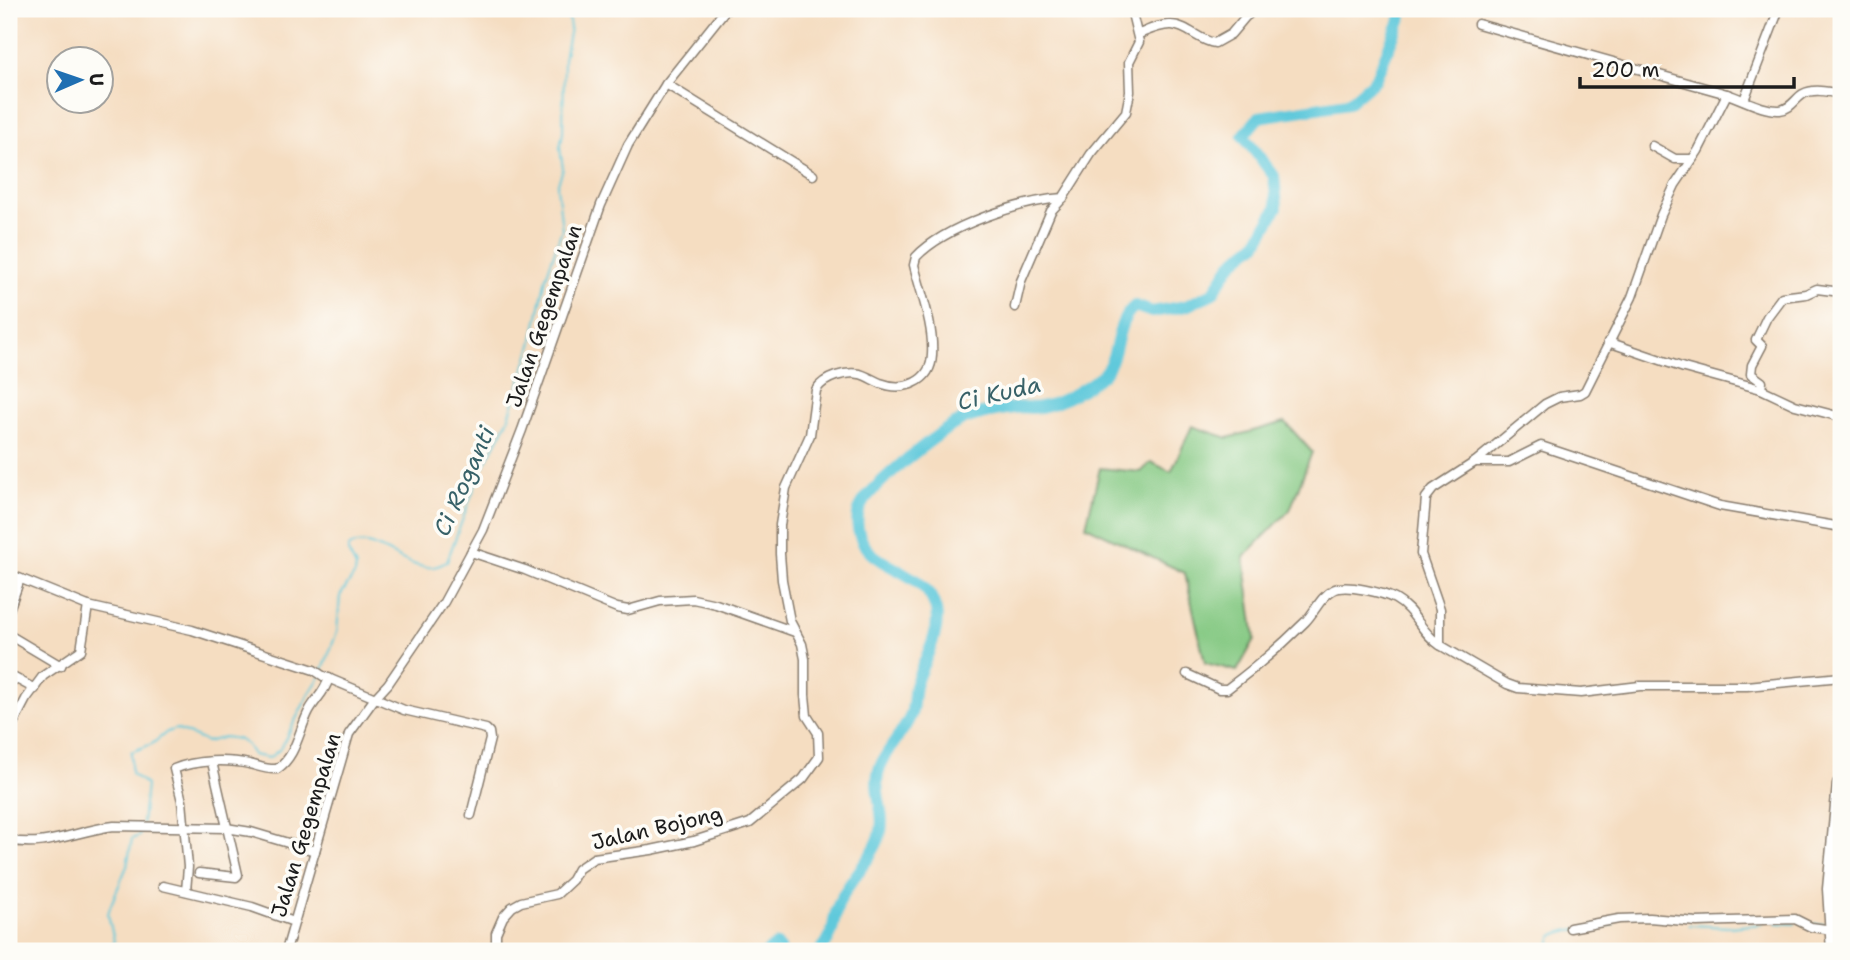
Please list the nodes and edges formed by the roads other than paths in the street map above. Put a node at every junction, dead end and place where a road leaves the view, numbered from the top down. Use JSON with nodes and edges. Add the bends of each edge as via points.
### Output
{"nodes":[{"id":1,"x":726,"y":9,"type":"edge"},
{"id":2,"x":1131,"y":9,"type":"edge"},
{"id":3,"x":1234,"y":9,"type":"edge"},
{"id":4,"x":1779,"y":9,"type":"edge"},
{"id":5,"x":1250,"y":12,"type":"edge"},
{"id":6,"x":1478,"y":24,"type":"dead end"},
{"id":7,"x":1139,"y":34,"type":"junction"},
{"id":8,"x":666,"y":84,"type":"junction"},
{"id":9,"x":1727,"y":94,"type":"junction"},
{"id":10,"x":1841,"y":94,"type":"edge"},
{"id":11,"x":1744,"y":100,"type":"junction"},
{"id":12,"x":1653,"y":146,"type":"dead end"},
{"id":13,"x":1692,"y":159,"type":"junction"},
{"id":14,"x":813,"y":175,"type":"dead end"},
{"id":15,"x":1063,"y":198,"type":"junction"},
{"id":16,"x":1841,"y":292,"type":"edge"},
{"id":17,"x":1015,"y":307,"type":"dead end"},
{"id":18,"x":1608,"y":342,"type":"junction"},
{"id":19,"x":1761,"y":389,"type":"junction"},
{"id":20,"x":1841,"y":416,"type":"edge"},
{"id":21,"x":1475,"y":462,"type":"junction"},
{"id":22,"x":1841,"y":527,"type":"edge"},
{"id":23,"x":471,"y":552,"type":"junction"},
{"id":24,"x":9,"y":574,"type":"edge"},
{"id":25,"x":20,"y":579,"type":"junction"},
{"id":26,"x":88,"y":606,"type":"junction"},
{"id":27,"x":9,"y":610,"type":"edge"},
{"id":28,"x":795,"y":632,"type":"junction"},
{"id":29,"x":9,"y":635,"type":"edge"},
{"id":30,"x":1440,"y":645,"type":"junction"},
{"id":31,"x":61,"y":666,"type":"junction"},
{"id":32,"x":1187,"y":674,"type":"dead end"},
{"id":33,"x":9,"y":675,"type":"edge"},
{"id":34,"x":326,"y":677,"type":"junction"},
{"id":35,"x":1841,"y":677,"type":"edge"},
{"id":36,"x":35,"y":689,"type":"junction"},
{"id":37,"x":375,"y":698,"type":"junction"},
{"id":38,"x":13,"y":724,"type":"dead end"},
{"id":39,"x":212,"y":762,"type":"junction"},
{"id":40,"x":1841,"y":784,"type":"edge"},
{"id":41,"x":471,"y":814,"type":"dead end"},
{"id":42,"x":226,"y":828,"type":"junction"},
{"id":43,"x":183,"y":829,"type":"junction"},
{"id":44,"x":9,"y":840,"type":"edge"},
{"id":45,"x":315,"y":851,"type":"junction"},
{"id":46,"x":199,"y":873,"type":"dead end"},
{"id":47,"x":163,"y":886,"type":"dead end"},
{"id":48,"x":186,"y":891,"type":"junction"},
{"id":49,"x":294,"y":922,"type":"junction"},
{"id":50,"x":1833,"y":926,"type":"junction"},
{"id":51,"x":1570,"y":928,"type":"dead end"},
{"id":52,"x":286,"y":951,"type":"edge"},
{"id":53,"x":496,"y":951,"type":"edge"},
{"id":54,"x":1835,"y":951,"type":"edge"}],
"edges":[{"from":1,"to":8,"type":"street","name":"Jalan Gegempalan"},
{"from":2,"to":7,"type":"street"},
{"from":3,"to":5,"type":"street"},
{"from":4,"to":11,"type":"street"},
{"from":5,"to":7,"type":"street","via":[[1231,34],[1215,43],[1170,24]]},
{"from":6,"to":9,"type":"street"},
{"from":7,"to":15,"type":"street","via":[[1139,45],[1129,62],[1126,112]]},
{"from":8,"to":14,"type":"street"},
{"from":8,"to":23,"type":"street","name":"Jalan Gegempalan","via":[[628,145],[606,194],[522,430]]},
{"from":9,"to":11,"type":"street"},
{"from":9,"to":13,"type":"street"},
{"from":10,"to":11,"type":"street","via":[[1805,93],[1782,110]]},
{"from":12,"to":13,"type":"street","via":[[1675,159]]},
{"from":13,"to":18,"type":"street","via":[[1661,215],[1632,297]]},
{"from":15,"to":17,"type":"street","via":[[1044,225]]},
{"from":15,"to":28,"type":"street","name":"Jalan Bojong","via":[[999,211],[948,233],[916,257],[932,355],[930,369],[919,382],[901,386],[849,373],[819,385],[813,424],[789,478],[780,525],[782,580]]},
{"from":16,"to":19,"type":"street","via":[[1817,289],[1782,297],[1756,340],[1762,346],[1751,373],[1762,382]]},
{"from":18,"to":19,"type":"street"},
{"from":18,"to":21,"type":"street","via":[[1585,391],[1545,404]]},
{"from":19,"to":20,"type":"street","via":[[1795,405]]},
{"from":21,"to":22,"type":"street","via":[[1509,462],[1541,446],[1720,506]]},
{"from":21,"to":30,"type":"street","via":[[1426,498],[1421,554],[1440,609]]},
{"from":23,"to":28,"type":"street","via":[[628,611],[660,601],[694,599]]},
{"from":23,"to":37,"type":"street","name":"Jalan Gegempalan","via":[[444,602]]},
{"from":24,"to":25,"type":"street"},
{"from":25,"to":26,"type":"street"},
{"from":25,"to":27,"type":"street"},
{"from":26,"to":31,"type":"street","via":[[81,650]]},
{"from":26,"to":34,"type":"street","via":[[192,630]]},
{"from":28,"to":53,"type":"street","name":"Jalan Bojong","via":[[805,659],[807,716],[818,733],[821,750],[803,779],[750,823],[694,841],[594,858],[557,894],[512,907],[496,933]]},
{"from":29,"to":31,"type":"street"},
{"from":30,"to":32,"type":"street","via":[[1397,600],[1374,591],[1337,588],[1227,689]]},
{"from":30,"to":35,"type":"street","via":[[1507,684],[1565,693]]},
{"from":31,"to":36,"type":"street","via":[[43,676]]},
{"from":33,"to":36,"type":"street"},
{"from":34,"to":37,"type":"street"},
{"from":34,"to":39,"type":"street","via":[[325,692],[311,708],[281,766],[271,770]]},
{"from":36,"to":38,"type":"street"},
{"from":37,"to":41,"type":"street","via":[[404,710],[488,730],[490,739]]},
{"from":37,"to":45,"type":"street","name":"Jalan Gegempalan","via":[[349,734]]},
{"from":39,"to":42,"type":"street"},
{"from":39,"to":43,"type":"street","via":[[174,769]]},
{"from":40,"to":50,"type":"highway","via":[[1833,848]]},
{"from":42,"to":43,"type":"street"},
{"from":42,"to":45,"type":"street"},
{"from":42,"to":46,"type":"street","via":[[238,876]]},
{"from":43,"to":44,"type":"street","via":[[99,828],[36,843]]},
{"from":43,"to":48,"type":"street"},
{"from":45,"to":49,"type":"street","name":"Jalan Gegempalan"},
{"from":47,"to":48,"type":"street"},
{"from":48,"to":49,"type":"street"},
{"from":49,"to":52,"type":"street","name":"Jalan Gegempalan"},
{"from":50,"to":51,"type":"street","via":[[1809,926],[1801,921],[1649,918]]},
{"from":50,"to":54,"type":"highway"}]}
